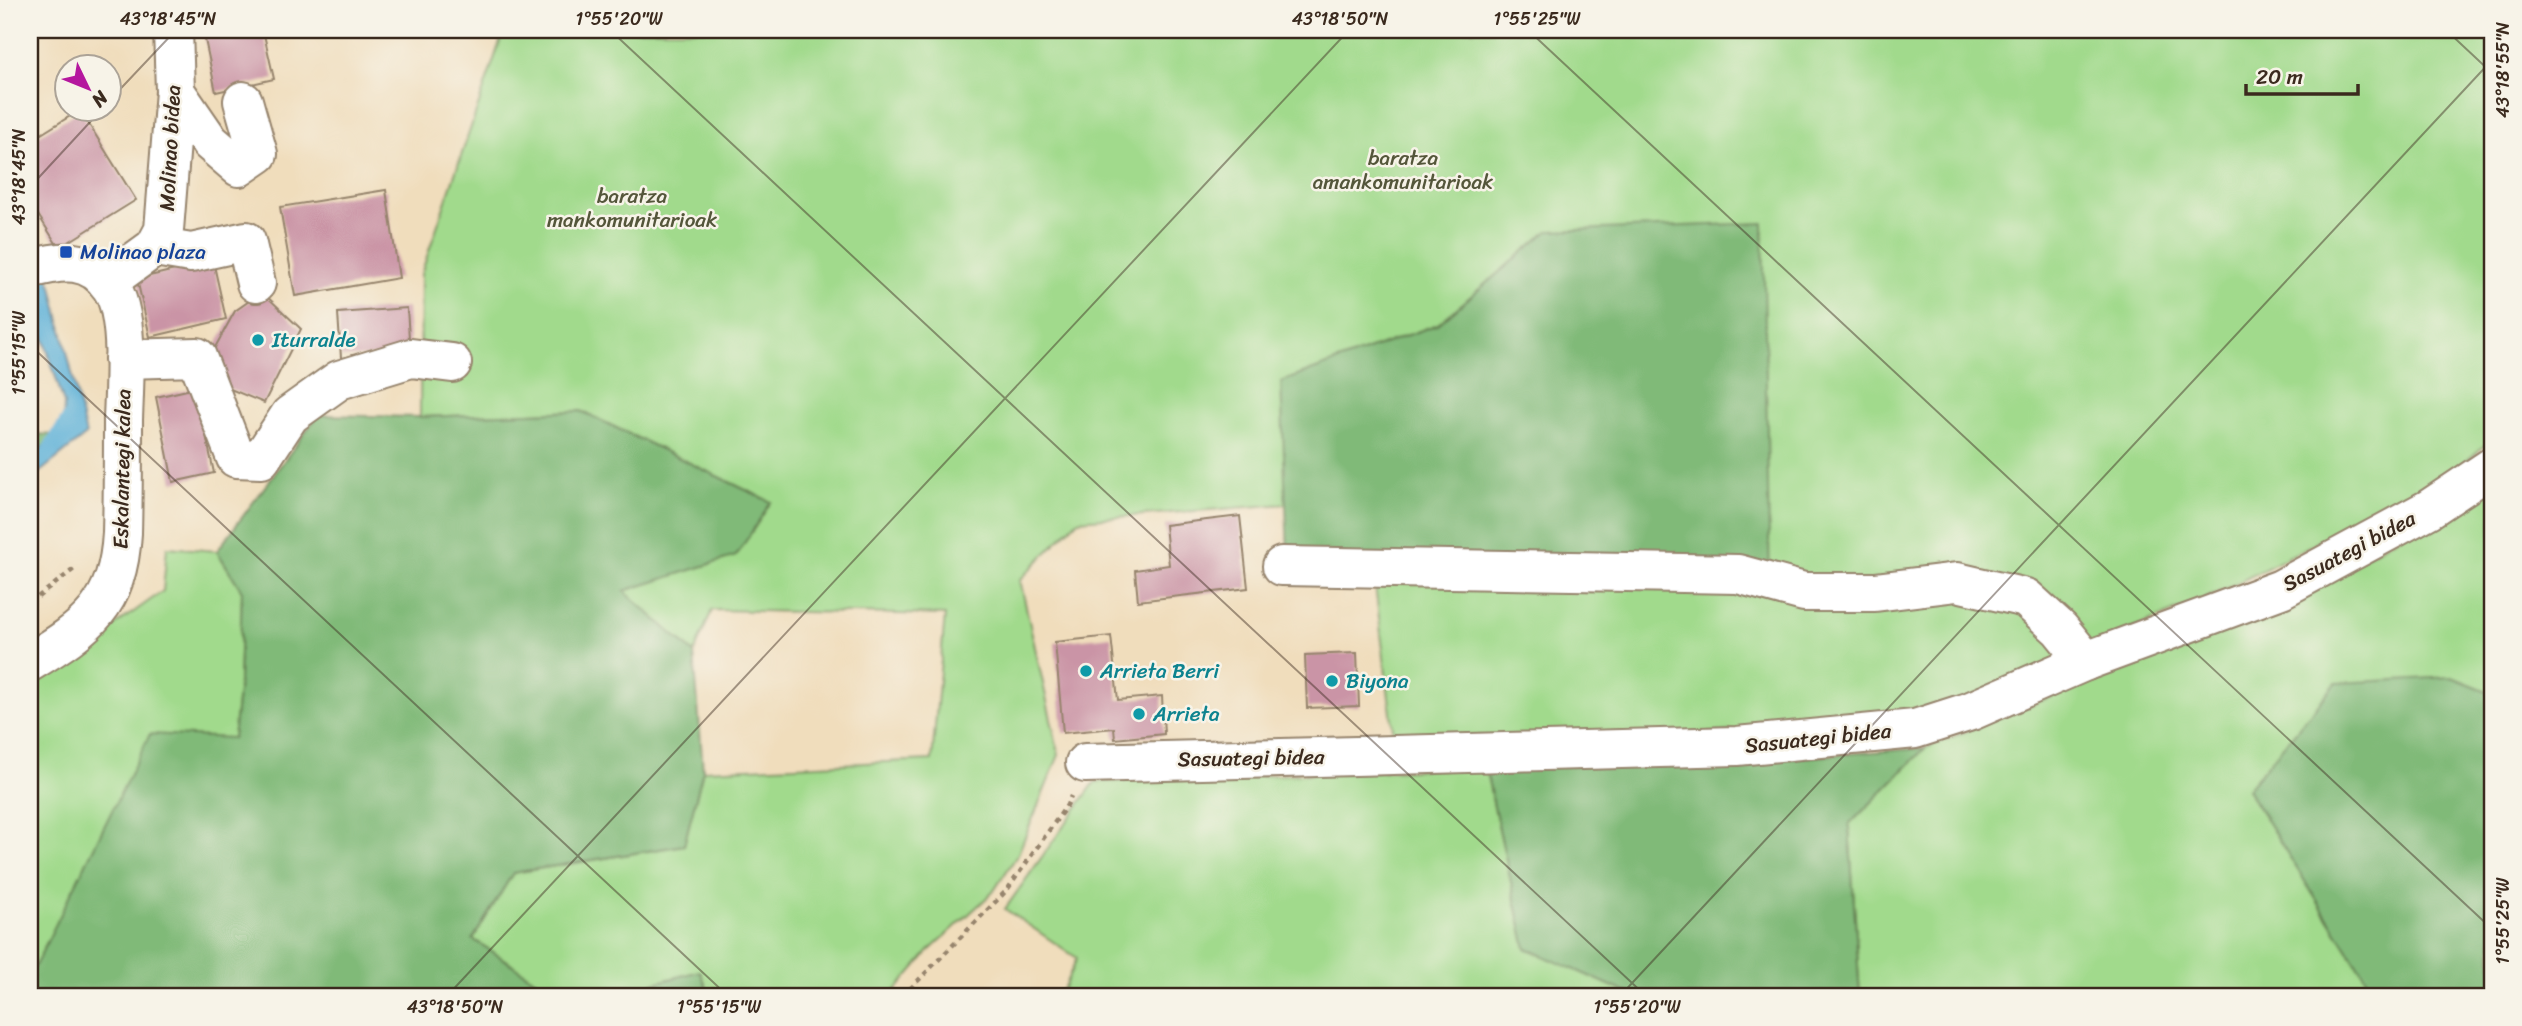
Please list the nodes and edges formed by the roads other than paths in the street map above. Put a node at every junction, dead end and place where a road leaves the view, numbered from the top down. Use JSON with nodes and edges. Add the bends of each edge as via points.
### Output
{"nodes":[{"id":1,"x":173,"y":30,"type":"edge"},
{"id":2,"x":175,"y":91,"type":"junction"},
{"id":3,"x":243,"y":101,"type":"dead end"},
{"id":4,"x":155,"y":247,"type":"junction"},
{"id":5,"x":39,"y":267,"type":"edge"},
{"id":6,"x":107,"y":282,"type":"junction"},
{"id":7,"x":256,"y":283,"type":"dead end"},
{"id":8,"x":124,"y":359,"type":"junction"},
{"id":9,"x":452,"y":363,"type":"dead end"},
{"id":10,"x":2492,"y":467,"type":"edge"},
{"id":11,"x":1282,"y":566,"type":"dead end"},
{"id":12,"x":2086,"y":661,"type":"junction"},
{"id":13,"x":30,"y":662,"type":"edge"},
{"id":14,"x":1085,"y":762,"type":"road end"}],
"edges":[{"from":1,"to":2,"type":"street","name":"Molinao bidea"},
{"from":2,"to":3,"type":"street","via":[[210,142],[239,166],[258,154]]},
{"from":2,"to":4,"type":"street","name":"Molinao bidea","via":[[166,220]]},
{"from":4,"to":6,"type":"street"},
{"from":4,"to":7,"type":"street","via":[[191,253],[246,241]]},
{"from":5,"to":6,"type":"street","via":[[75,262]]},
{"from":6,"to":8,"type":"street","name":"Eskalantegi kalea","via":[[118,301]]},
{"from":8,"to":9,"type":"street","via":[[197,357],[236,458],[261,459],[290,415],[339,380],[411,358]]},
{"from":8,"to":13,"type":"street","name":"Eskalantegi kalea","via":[[122,533],[116,575],[102,604],[82,628]]},
{"from":10,"to":12,"type":"street","name":"Sasuategi bidea","via":[[2429,509],[2281,589]]},
{"from":11,"to":12,"type":"street","via":[[1738,574],[1804,592],[1875,592],[1957,582],[2026,598]]},
{"from":12,"to":14,"type":"street","name":"Sasuategi bidea","via":[[1970,712],[1915,729],[1737,746]]}]}
